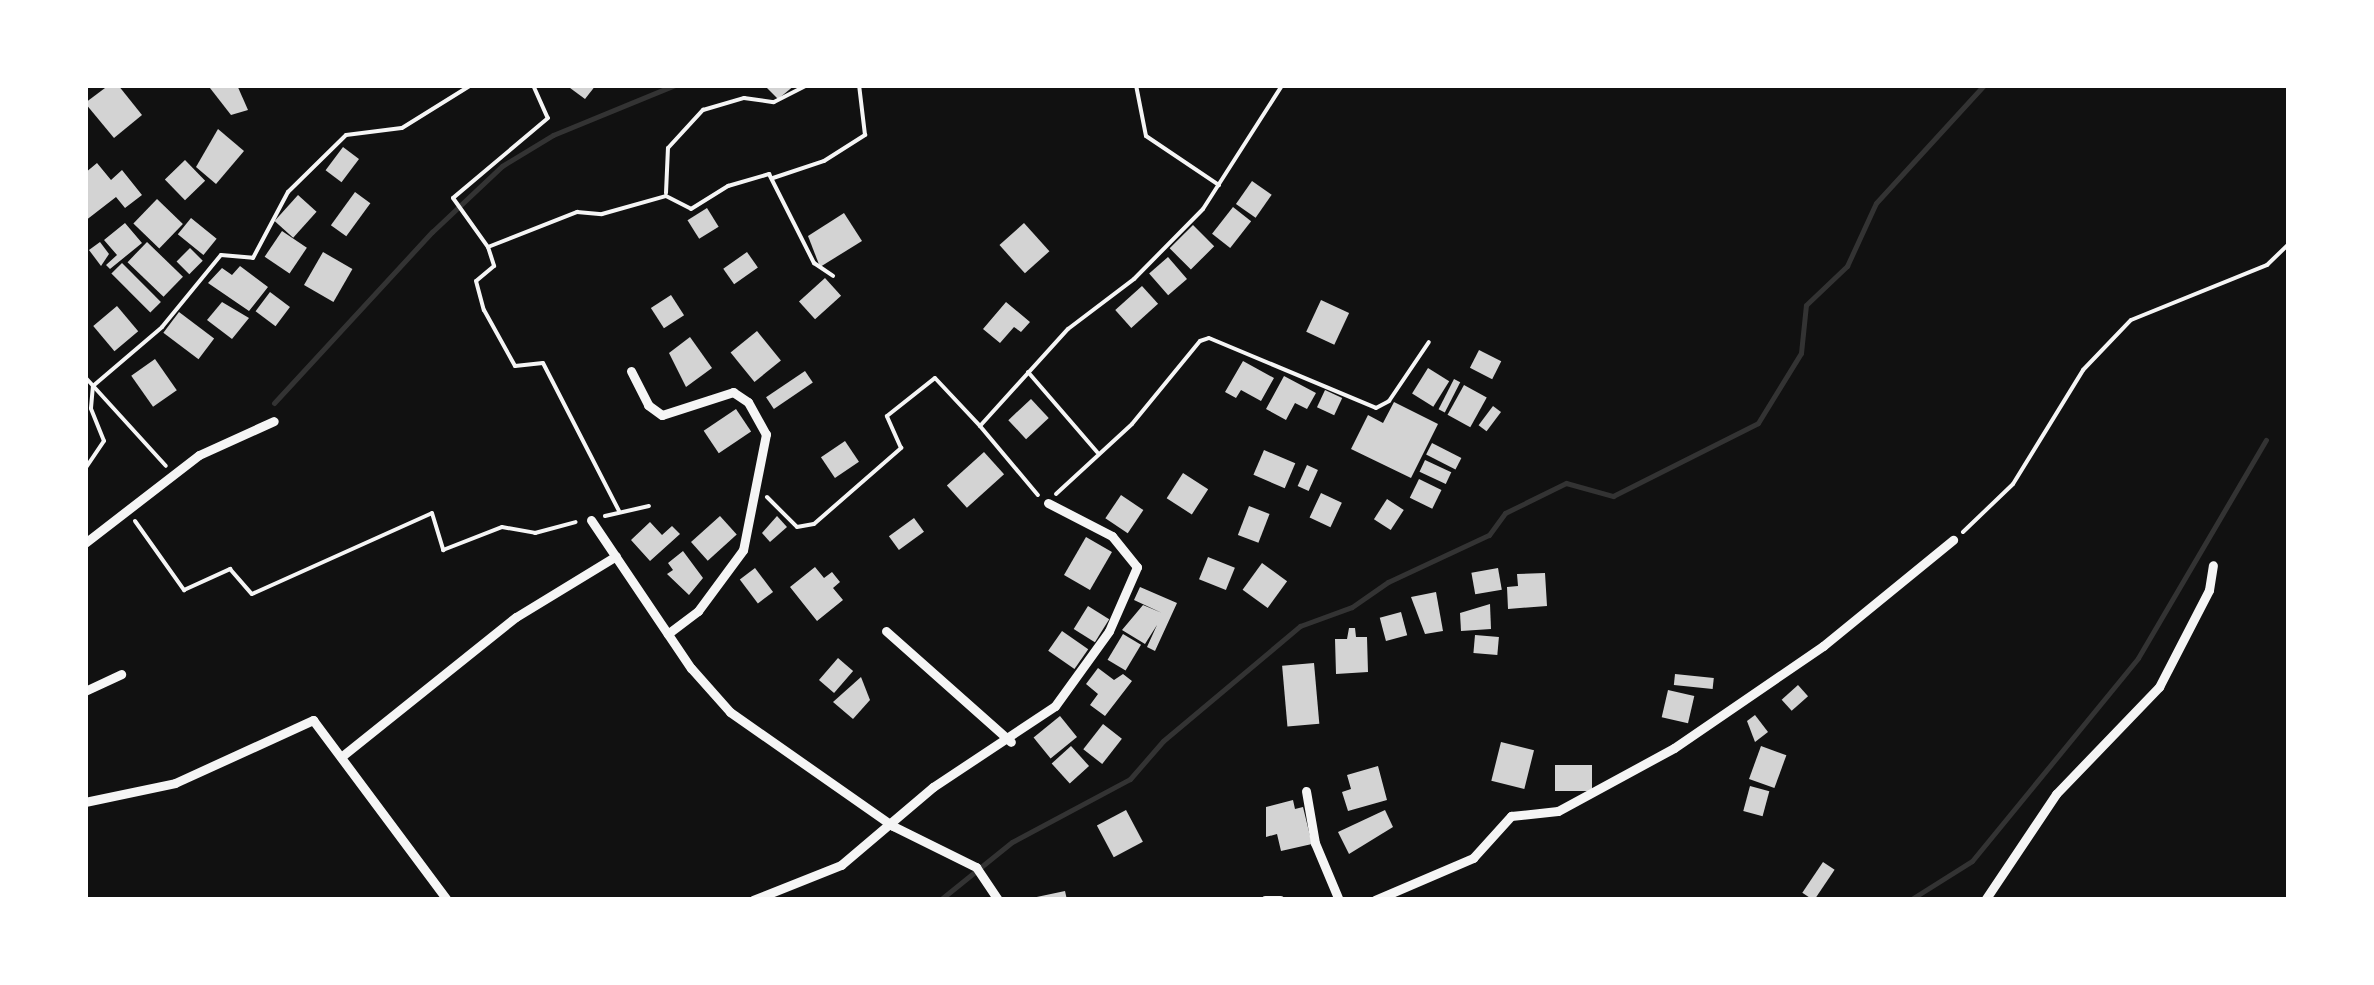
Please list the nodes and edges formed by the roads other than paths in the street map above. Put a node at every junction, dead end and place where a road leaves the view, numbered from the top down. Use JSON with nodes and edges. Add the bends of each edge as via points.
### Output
{"nodes":[{"id":1,"x":632,"y":372,"type":"dead end"},
{"id":2,"x":274,"y":421,"type":"dead end"},
{"id":3,"x":1048,"y":502,"type":"road end"},
{"id":4,"x":590,"y":520,"type":"road end"},
{"id":5,"x":1953,"y":540,"type":"road end"},
{"id":6,"x":85,"y":543,"type":"edge"},
{"id":7,"x":616,"y":556,"type":"junction"},
{"id":8,"x":2213,"y":565,"type":"dead end"},
{"id":9,"x":886,"y":631,"type":"dead end"},
{"id":10,"x":668,"y":634,"type":"junction"},
{"id":11,"x":122,"y":674,"type":"dead end"},
{"id":12,"x":85,"y":691,"type":"edge"},
{"id":13,"x":1010,"y":742,"type":"junction"},
{"id":14,"x":341,"y":757,"type":"junction"},
{"id":15,"x":1306,"y":792,"type":"dead end"},
{"id":16,"x":85,"y":802,"type":"edge"},
{"id":17,"x":893,"y":826,"type":"junction"},
{"id":18,"x":448,"y":900,"type":"edge"},
{"id":19,"x":753,"y":900,"type":"edge"},
{"id":20,"x":998,"y":900,"type":"edge"},
{"id":21,"x":1265,"y":900,"type":"edge"},
{"id":22,"x":1280,"y":900,"type":"edge"},
{"id":23,"x":1339,"y":900,"type":"edge"},
{"id":24,"x":1375,"y":900,"type":"edge"},
{"id":25,"x":1985,"y":900,"type":"edge"}],
"edges":[{"from":1,"to":10,"type":"street","via":[[648,405],[662,415],[679,414],[717,392],[748,402],[766,434],[760,490],[743,550],[728,578]]},
{"from":2,"to":6,"type":"street","via":[[173,473]]},
{"from":3,"to":13,"type":"street","via":[[1112,536],[1136,567],[1125,602],[1094,654],[1056,706]]},
{"from":4,"to":7,"type":"street"},
{"from":5,"to":24,"type":"street","via":[[1793,670],[1674,748],[1558,811],[1512,816],[1472,858]]},
{"from":7,"to":10,"type":"street"},
{"from":7,"to":14,"type":"street","via":[[516,616]]},
{"from":8,"to":25,"type":"street","via":[[2209,590],[2160,687],[2056,794]]},
{"from":9,"to":13,"type":"street"},
{"from":10,"to":17,"type":"street","via":[[730,712]]},
{"from":11,"to":12,"type":"street"},
{"from":13,"to":17,"type":"street","via":[[932,787]]},
{"from":14,"to":16,"type":"street","via":[[314,720],[175,783]]},
{"from":14,"to":18,"type":"street"},
{"from":15,"to":23,"type":"street","via":[[1315,843]]},
{"from":17,"to":19,"type":"street","via":[[842,865]]},
{"from":17,"to":20,"type":"street","via":[[976,867]]},
{"from":21,"to":22,"type":"street"}]}
